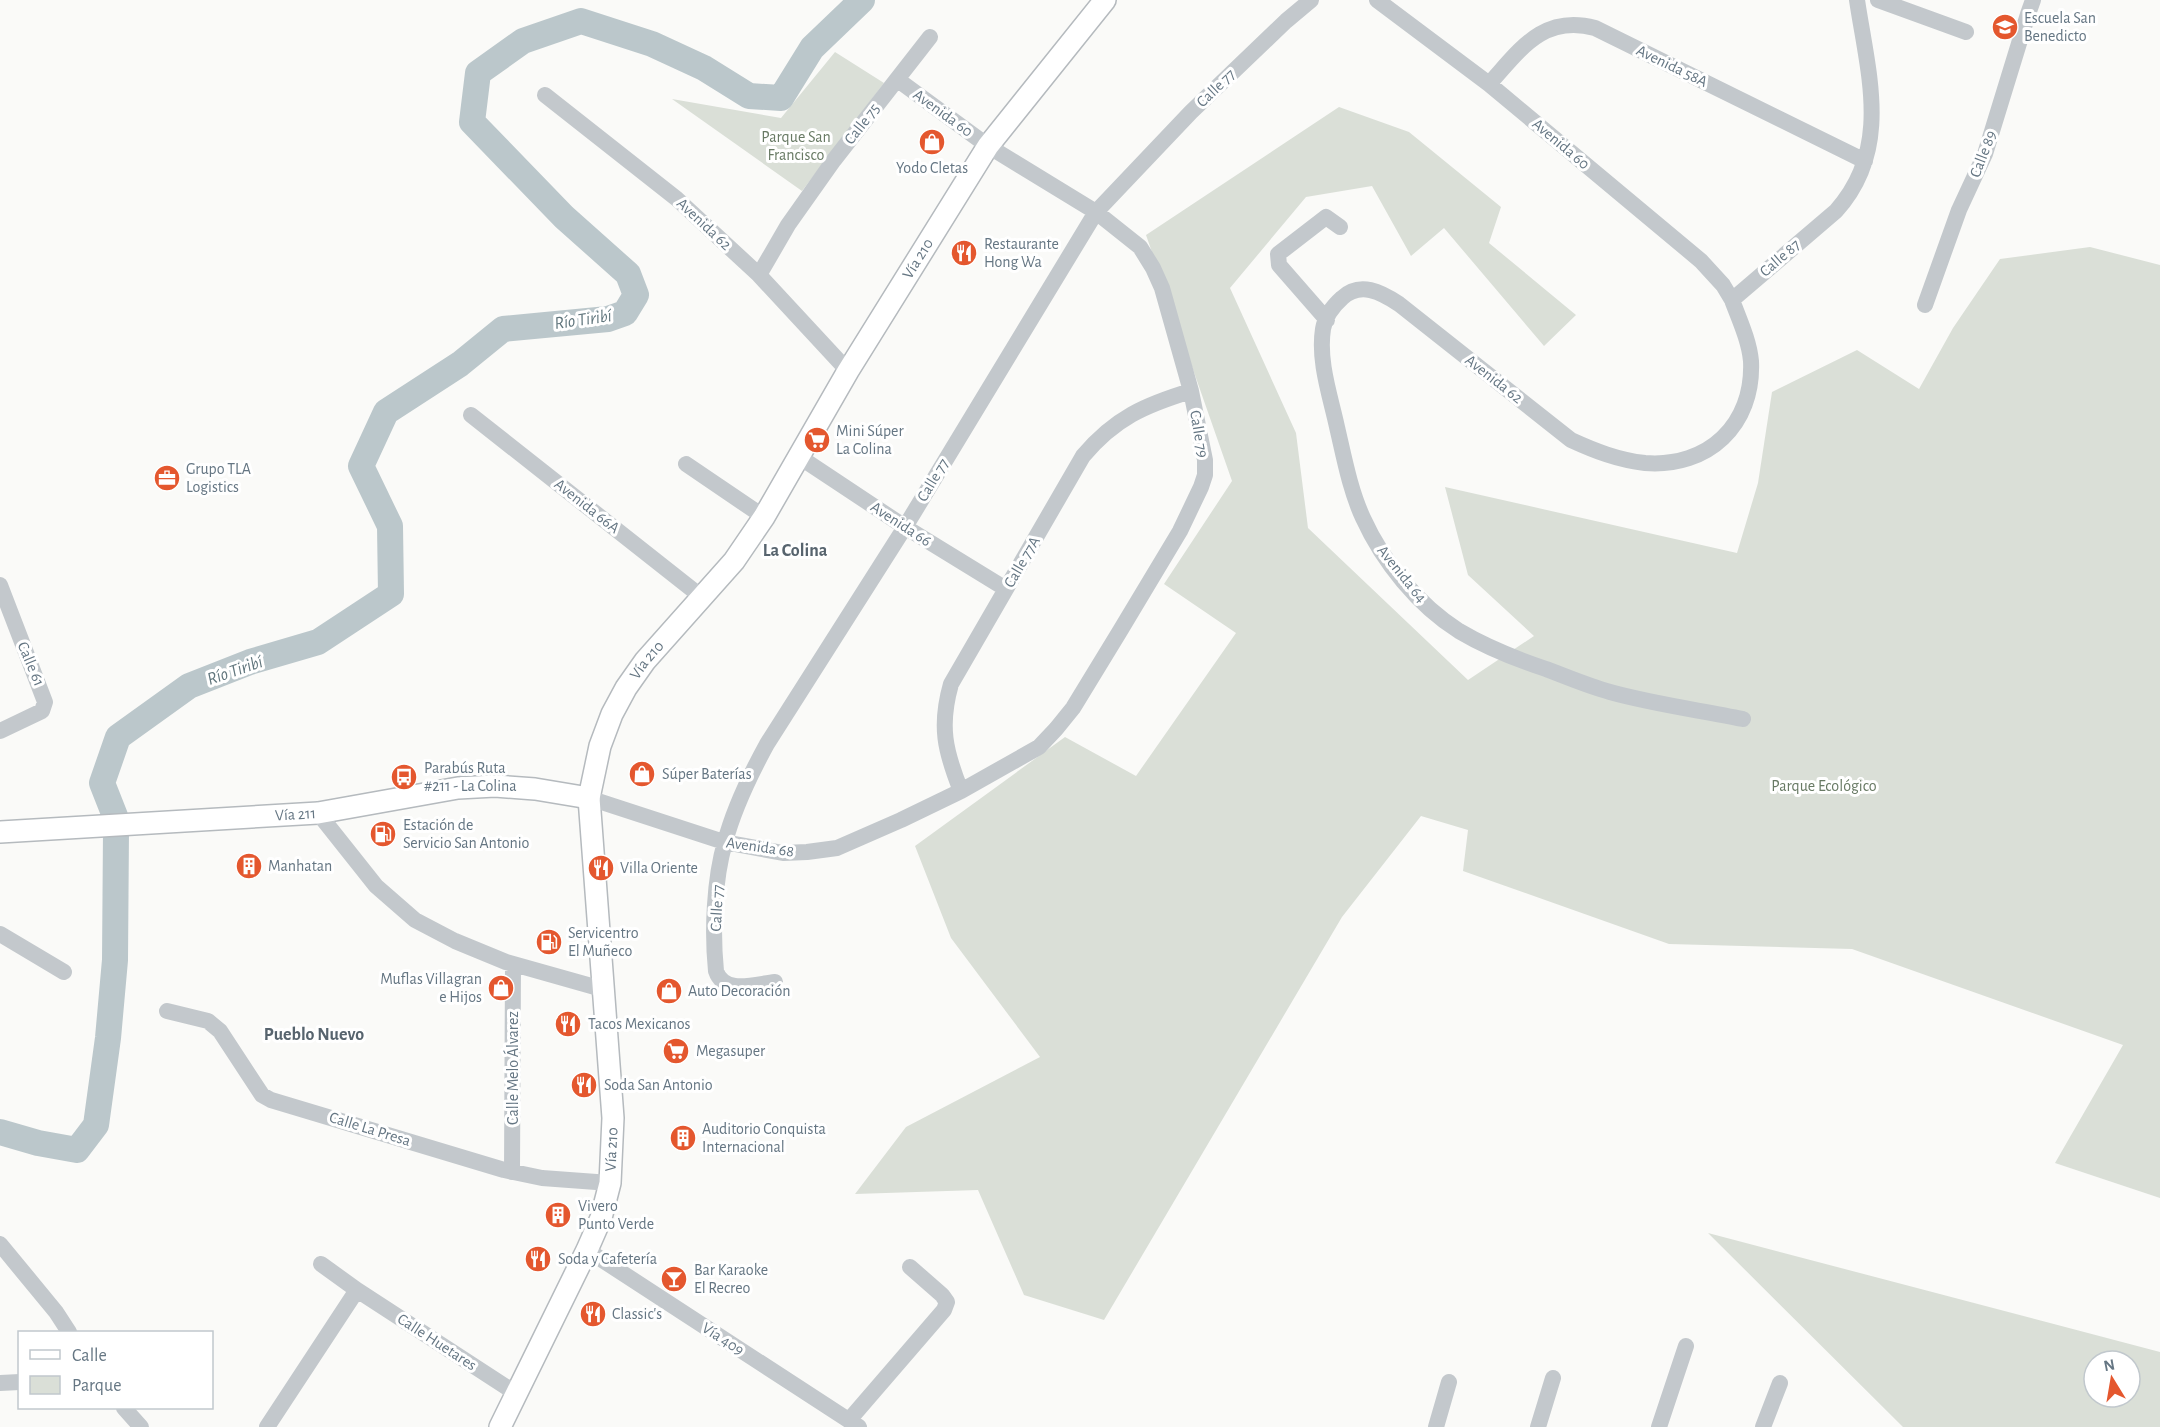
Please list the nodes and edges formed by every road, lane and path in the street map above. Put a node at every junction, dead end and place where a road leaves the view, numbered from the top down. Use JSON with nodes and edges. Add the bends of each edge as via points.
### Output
{"nodes":[{"id":1,"x":1105,"y":0,"type":"edge"},
{"id":2,"x":1311,"y":0,"type":"edge"},
{"id":3,"x":1377,"y":0,"type":"edge"},
{"id":4,"x":1857,"y":0,"type":"edge"},
{"id":5,"x":1878,"y":0,"type":"edge"},
{"id":6,"x":2034,"y":0,"type":"edge"},
{"id":7,"x":1966,"y":32,"type":"dead end"},
{"id":8,"x":930,"y":37,"type":"dead end"},
{"id":9,"x":898,"y":80,"type":"junction"},
{"id":10,"x":1489,"y":84,"type":"junction"},
{"id":11,"x":544,"y":95,"type":"dead end"},
{"id":12,"x":988,"y":146,"type":"junction"},
{"id":13,"x":1865,"y":161,"type":"junction"},
{"id":14,"x":1096,"y":212,"type":"junction"},
{"id":15,"x":1340,"y":227,"type":"dead end"},
{"id":16,"x":759,"y":275,"type":"junction"},
{"id":17,"x":1347,"y":293,"type":"joint"},
{"id":18,"x":1732,"y":300,"type":"junction"},
{"id":19,"x":1925,"y":305,"type":"dead end"},
{"id":20,"x":1327,"y":320,"type":"junction"},
{"id":21,"x":848,"y":370,"type":"junction"},
{"id":22,"x":1191,"y":391,"type":"junction"},
{"id":23,"x":471,"y":415,"type":"dead end"},
{"id":24,"x":798,"y":456,"type":"junction"},
{"id":25,"x":686,"y":464,"type":"dead end"},
{"id":26,"x":764,"y":517,"type":"junction"},
{"id":27,"x":905,"y":527,"type":"junction"},
{"id":28,"x":0,"y":585,"type":"edge"},
{"id":29,"x":1006,"y":590,"type":"junction"},
{"id":30,"x":703,"y":598,"type":"junction"},
{"id":31,"x":1743,"y":718,"type":"dead end"},
{"id":32,"x":0,"y":731,"type":"edge"},
{"id":33,"x":961,"y":791,"type":"junction"},
{"id":34,"x":589,"y":798,"type":"junction"},
{"id":35,"x":318,"y":813,"type":"junction"},
{"id":36,"x":0,"y":832,"type":"edge"},
{"id":37,"x":724,"y":843,"type":"junction"},
{"id":38,"x":0,"y":934,"type":"edge"},
{"id":39,"x":513,"y":963,"type":"junction"},
{"id":40,"x":64,"y":972,"type":"dead end"},
{"id":41,"x":775,"y":982,"type":"dead end"},
{"id":42,"x":602,"y":989,"type":"junction"},
{"id":43,"x":167,"y":1011,"type":"dead end"},
{"id":44,"x":512,"y":1172,"type":"junction"},
{"id":45,"x":610,"y":1183,"type":"junction"},
{"id":46,"x":0,"y":1244,"type":"edge"},
{"id":47,"x":587,"y":1251,"type":"junction"},
{"id":48,"x":321,"y":1264,"type":"dead end"},
{"id":49,"x":910,"y":1267,"type":"dead end"},
{"id":50,"x":357,"y":1290,"type":"junction"},
{"id":51,"x":68,"y":1331,"type":"edge"},
{"id":52,"x":1686,"y":1346,"type":"dead end"},
{"id":53,"x":1553,"y":1378,"type":"dead end"},
{"id":54,"x":18,"y":1382,"type":"edge"},
{"id":55,"x":1449,"y":1382,"type":"dead end"},
{"id":56,"x":0,"y":1383,"type":"edge"},
{"id":57,"x":1780,"y":1383,"type":"dead end"},
{"id":58,"x":517,"y":1394,"type":"junction"},
{"id":59,"x":854,"y":1423,"type":"edge"},
{"id":60,"x":267,"y":1427,"type":"edge"},
{"id":61,"x":500,"y":1427,"type":"edge"},
{"id":62,"x":1436,"y":1427,"type":"edge"},
{"id":63,"x":1538,"y":1427,"type":"edge"},
{"id":64,"x":1659,"y":1427,"type":"edge"},
{"id":65,"x":1763,"y":1427,"type":"edge"}],
"edges":[{"from":1,"to":12,"type":"main road","name":"Vía 210"},
{"from":2,"to":14,"type":"street","name":"Calle 77","via":[[1191,112]]},
{"from":3,"to":10,"type":"street","name":"Avenida 60"},
{"from":4,"to":13,"type":"street","name":"Calle 87","via":[[1873,118]]},
{"from":5,"to":7,"type":"street"},
{"from":6,"to":19,"type":"street","name":"Calle 89","via":[[1985,154],[1959,210]]},
{"from":8,"to":9,"type":"street","name":"Calle 75"},
{"from":9,"to":12,"type":"street","name":"Avenida 60"},
{"from":9,"to":16,"type":"street","name":"Calle 75","via":[[834,160],[788,225]]},
{"from":10,"to":13,"type":"street","name":"Avenida 58A","via":[[1538,34],[1552,27],[1581,24]]},
{"from":10,"to":18,"type":"street","name":"Avenida 60","via":[[1701,261]]},
{"from":11,"to":16,"type":"street","name":"Avenida 62","via":[[677,199]]},
{"from":12,"to":14,"type":"street","name":"Calle 79"},
{"from":12,"to":21,"type":"main road","name":"Vía 210"},
{"from":13,"to":18,"type":"street","name":"Calle 87","via":[[1836,211]]},
{"from":14,"to":22,"type":"street","name":"Calle 79","via":[[1140,247],[1153,268]]},
{"from":14,"to":27,"type":"street","name":"Calle 77"},
{"from":15,"to":20,"type":"street","via":[[1326,217],[1278,254],[1279,265]]},
{"from":16,"to":21,"type":"street","name":"Avenida 62"},
{"from":17,"to":18,"type":"street","name":"Avenida 62","via":[[1359,289],[1383,293],[1571,440],[1612,457],[1646,463],[1678,461],[1701,453],[1732,430],[1749,389],[1751,360]]},
{"from":17,"to":20,"type":"street","name":"Avenida 64"},
{"from":20,"to":31,"type":"street","name":"Avenida 64","via":[[1323,365],[1356,497],[1379,548],[1418,598],[1459,630],[1508,656],[1611,692]]},
{"from":21,"to":24,"type":"main road","name":"Vía 210"},
{"from":22,"to":29,"type":"street","name":"Calle 77A","via":[[1154,402],[1097,440],[1083,456]]},
{"from":22,"to":33,"type":"street","name":"Calle 79","via":[[1205,475],[1180,531],[1073,708],[1056,729],[1039,747]]},
{"from":23,"to":30,"type":"street","name":"Avenida 66A"},
{"from":24,"to":26,"type":"main road","name":"Vía 210"},
{"from":24,"to":27,"type":"street","name":"Avenida 66"},
{"from":25,"to":26,"type":"street"},
{"from":26,"to":30,"type":"main road","name":"Vía 210"},
{"from":27,"to":29,"type":"street","name":"Avenida 66"},
{"from":27,"to":37,"type":"street","name":"Calle 77","via":[[767,744],[747,781]]},
{"from":28,"to":32,"type":"street","name":"Calle 61","via":[[45,698],[42,711]]},
{"from":29,"to":33,"type":"street","name":"Calle 77A","via":[[951,684],[945,704],[945,743]]},
{"from":30,"to":34,"type":"main road","name":"Vía 210","via":[[626,688],[600,746]]},
{"from":33,"to":37,"type":"street","name":"Avenida 68","via":[[837,848],[783,853]]},
{"from":34,"to":35,"type":"main road","name":"Vía 211","via":[[535,789],[458,788]]},
{"from":34,"to":37,"type":"street","name":"Avenida 68"},
{"from":34,"to":42,"type":"main road","name":"Vía 210"},
{"from":35,"to":36,"type":"main road","name":"Vía 211"},
{"from":35,"to":39,"type":"street","via":[[376,886],[415,920],[455,941]]},
{"from":37,"to":41,"type":"street","name":"Calle 77","via":[[716,906],[718,978],[733,987]]},
{"from":38,"to":40,"type":"street"},
{"from":39,"to":42,"type":"street"},
{"from":39,"to":44,"type":"street","name":"Calle Melo Álvarez"},
{"from":42,"to":45,"type":"main road","name":"Vía 210","via":[[613,1118]]},
{"from":43,"to":44,"type":"street","name":"Calle La Presa","via":[[208,1021],[220,1031],[262,1095],[271,1100]]},
{"from":44,"to":45,"type":"street","name":"Calle La Presa"},
{"from":45,"to":47,"type":"main road","name":"Vía 210"},
{"from":46,"to":51,"type":"street"},
{"from":47,"to":58,"type":"main road","name":"Vía 210"},
{"from":47,"to":59,"type":"street","name":"Vía 409"},
{"from":48,"to":50,"type":"street","name":"Calle Huetares"},
{"from":49,"to":59,"type":"street","via":[[942,1295],[946,1302],[944,1310]]},
{"from":50,"to":58,"type":"street","name":"Calle Huetares"},
{"from":50,"to":60,"type":"street"},
{"from":52,"to":64,"type":"street"},
{"from":53,"to":63,"type":"street"},
{"from":54,"to":56,"type":"street"},
{"from":55,"to":62,"type":"street"},
{"from":57,"to":65,"type":"street"},
{"from":58,"to":61,"type":"main road","name":"Vía 210"}]}
